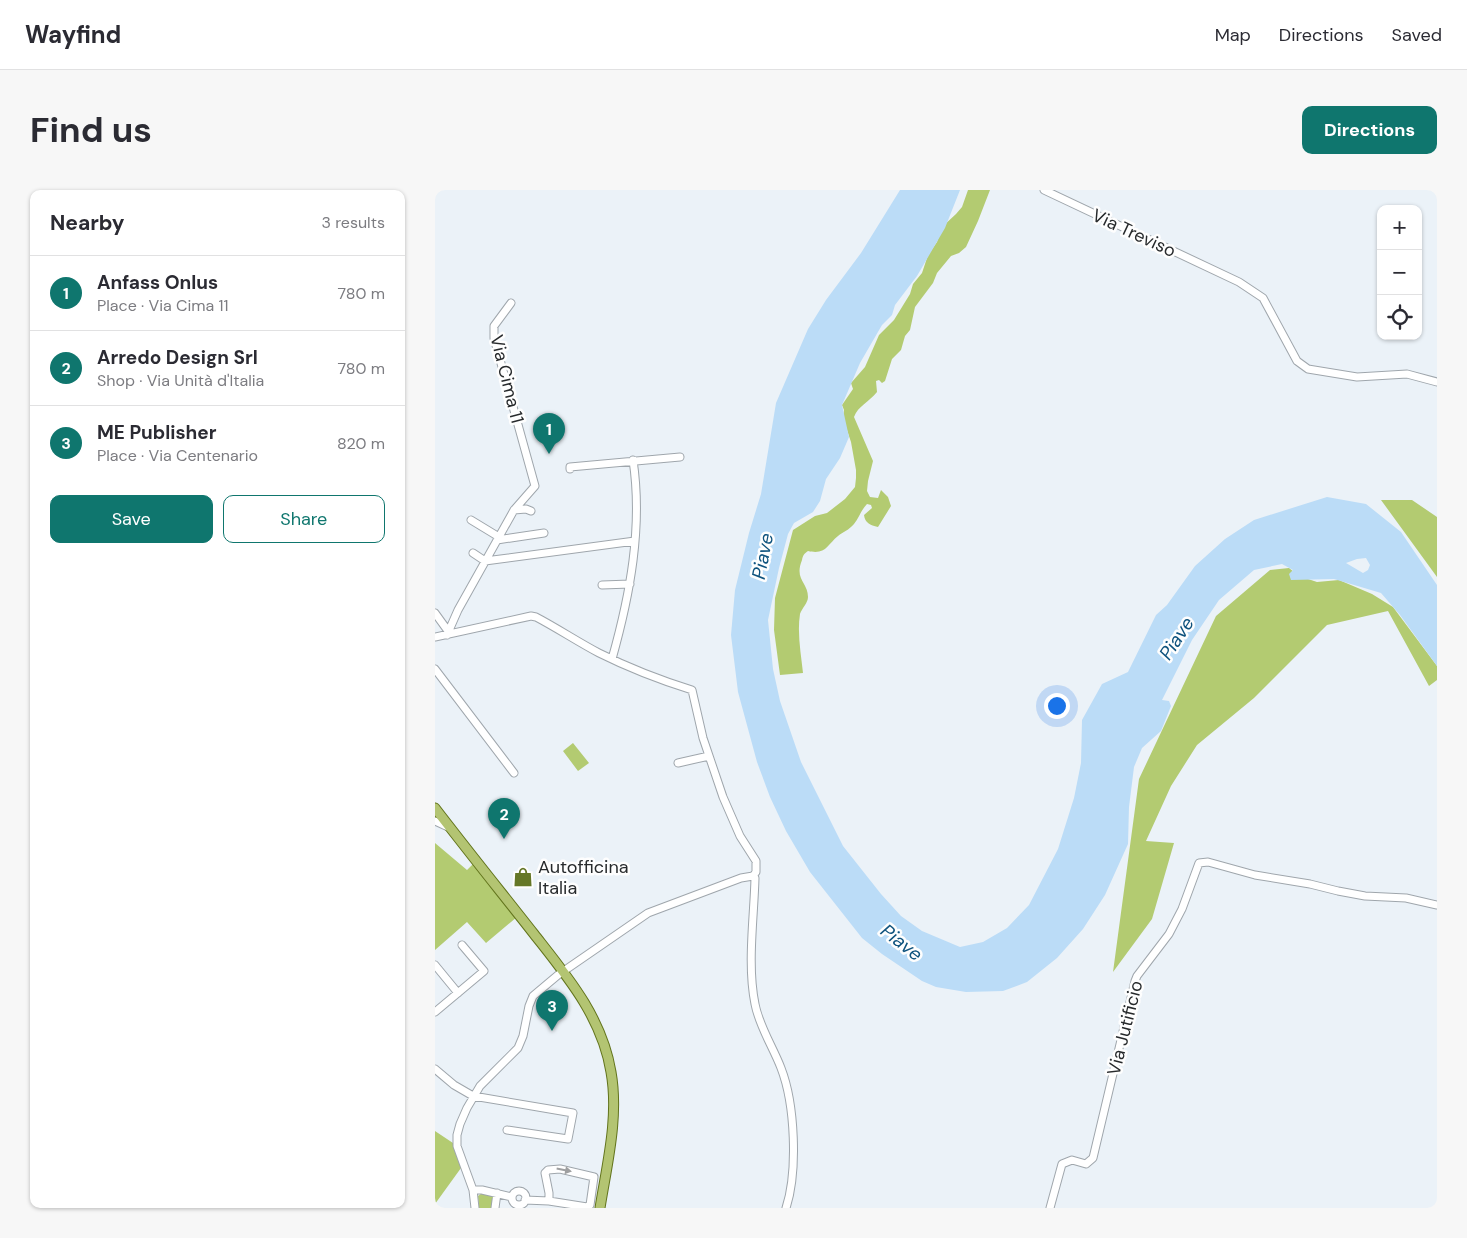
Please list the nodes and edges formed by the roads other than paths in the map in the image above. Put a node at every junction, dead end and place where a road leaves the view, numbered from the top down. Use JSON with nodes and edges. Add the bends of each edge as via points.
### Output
{"nodes":[{"id":1,"x":1044,"y":190,"type":"edge"},
{"id":2,"x":511,"y":303,"type":"dead end"},
{"id":3,"x":1437,"y":382,"type":"edge"},
{"id":4,"x":680,"y":457,"type":"dead end"},
{"id":5,"x":633,"y":460,"type":"junction"},
{"id":6,"x":570,"y":469,"type":"dead end"},
{"id":7,"x":514,"y":510,"type":"junction"},
{"id":8,"x":531,"y":511,"type":"dead end"},
{"id":9,"x":471,"y":520,"type":"dead end"},
{"id":10,"x":544,"y":533,"type":"dead end"},
{"id":11,"x":498,"y":538,"type":"junction"},
{"id":12,"x":635,"y":541,"type":"junction"},
{"id":13,"x":473,"y":553,"type":"dead end"},
{"id":14,"x":485,"y":561,"type":"junction"},
{"id":15,"x":630,"y":584,"type":"junction"},
{"id":16,"x":602,"y":585,"type":"dead end"},
{"id":17,"x":435,"y":613,"type":"edge"},
{"id":18,"x":447,"y":633,"type":"junction"},
{"id":19,"x":435,"y":637,"type":"edge"},
{"id":20,"x":612,"y":659,"type":"junction"},
{"id":21,"x":435,"y":669,"type":"edge"},
{"id":22,"x":709,"y":756,"type":"junction"},
{"id":23,"x":678,"y":763,"type":"dead end"},
{"id":24,"x":513,"y":773,"type":"dead end"},
{"id":25,"x":435,"y":801,"type":"edge"},
{"id":26,"x":438,"y":814,"type":"edge"},
{"id":27,"x":755,"y":874,"type":"junction"},
{"id":28,"x":493,"y":880,"type":"junction"},
{"id":29,"x":1437,"y":905,"type":"edge"},
{"id":30,"x":462,"y":945,"type":"dead end"},
{"id":31,"x":435,"y":965,"type":"edge"},
{"id":32,"x":563,"y":972,"type":"junction"},
{"id":33,"x":458,"y":993,"type":"junction"},
{"id":34,"x":435,"y":1012,"type":"edge"},
{"id":35,"x":435,"y":1068,"type":"edge"},
{"id":36,"x":473,"y":1096,"type":"junction"},
{"id":37,"x":507,"y":1130,"type":"dead end"},
{"id":38,"x":473,"y":1190,"type":"junction"},
{"id":39,"x":497,"y":1193,"type":"junction"},
{"id":40,"x":549,"y":1200,"type":"junction"},
{"id":41,"x":475,"y":1208,"type":"edge"},
{"id":42,"x":495,"y":1208,"type":"edge"},
{"id":43,"x":600,"y":1208,"type":"edge"},
{"id":44,"x":786,"y":1208,"type":"edge"},
{"id":45,"x":1051,"y":1208,"type":"edge"}],
"edges":[{"from":1,"to":3,"type":"street","name":"Via Treviso","via":[[1239,282],[1263,298],[1297,361],[1307,369],[1357,377],[1407,374]]},
{"from":2,"to":7,"type":"street","name":"Via Cima 11","via":[[494,326],[494,338],[535,486]]},
{"from":4,"to":5,"type":"street"},
{"from":5,"to":6,"type":"street"},
{"from":5,"to":12,"type":"street"},
{"from":7,"to":8,"type":"street"},
{"from":7,"to":11,"type":"street","name":"Via Cima 11"},
{"from":9,"to":11,"type":"street"},
{"from":10,"to":11,"type":"street"},
{"from":11,"to":14,"type":"street","name":"Via Cima 11"},
{"from":12,"to":14,"type":"street"},
{"from":12,"to":15,"type":"street"},
{"from":13,"to":14,"type":"street"},
{"from":14,"to":18,"type":"street","name":"Via Cima 11"},
{"from":15,"to":16,"type":"street"},
{"from":15,"to":20,"type":"street"},
{"from":17,"to":18,"type":"street"},
{"from":18,"to":19,"type":"street"},
{"from":18,"to":20,"type":"street","via":[[531,616]]},
{"from":20,"to":22,"type":"street","via":[[692,690]]},
{"from":21,"to":24,"type":"street"},
{"from":22,"to":23,"type":"street"},
{"from":22,"to":27,"type":"street","via":[[740,836],[756,861]]},
{"from":25,"to":26,"type":"main road"},
{"from":26,"to":28,"type":"main road"},
{"from":26,"to":28,"type":"main road"},
{"from":27,"to":32,"type":"street","via":[[648,914]]},
{"from":27,"to":44,"type":"street","via":[[753,996],[786,1082],[791,1114],[792,1173]]},
{"from":28,"to":32,"type":"main road"},
{"from":29,"to":45,"type":"street","name":"Via Jutificio","via":[[1406,898],[1365,896],[1255,876],[1208,862],[1199,863],[1175,922],[1135,981],[1093,1158],[1086,1164],[1072,1160],[1062,1164]]},
{"from":30,"to":33,"type":"street","via":[[484,971]]},
{"from":31,"to":33,"type":"street"},
{"from":32,"to":36,"type":"street","via":[[533,996],[518,1048]]},
{"from":32,"to":43,"type":"main road","via":[[598,1027],[611,1072],[613,1120]]},
{"from":33,"to":34,"type":"street"},
{"from":35,"to":36,"type":"street","via":[[447,1080]]},
{"from":36,"to":37,"type":"street","via":[[573,1113],[568,1140]]},
{"from":36,"to":38,"type":"street","via":[[459,1124],[457,1140]]},
{"from":38,"to":39,"type":"street"},
{"from":38,"to":41,"type":"street"},
{"from":39,"to":40,"type":"street","via":[[512,1197],[518,1204],[525,1200]]},
{"from":39,"to":42,"type":"street"},
{"from":40,"to":40,"type":"street","one_way":true,"via":[[545,1173],[548,1170],[554,1168],[594,1177],[587,1207]]}]}
